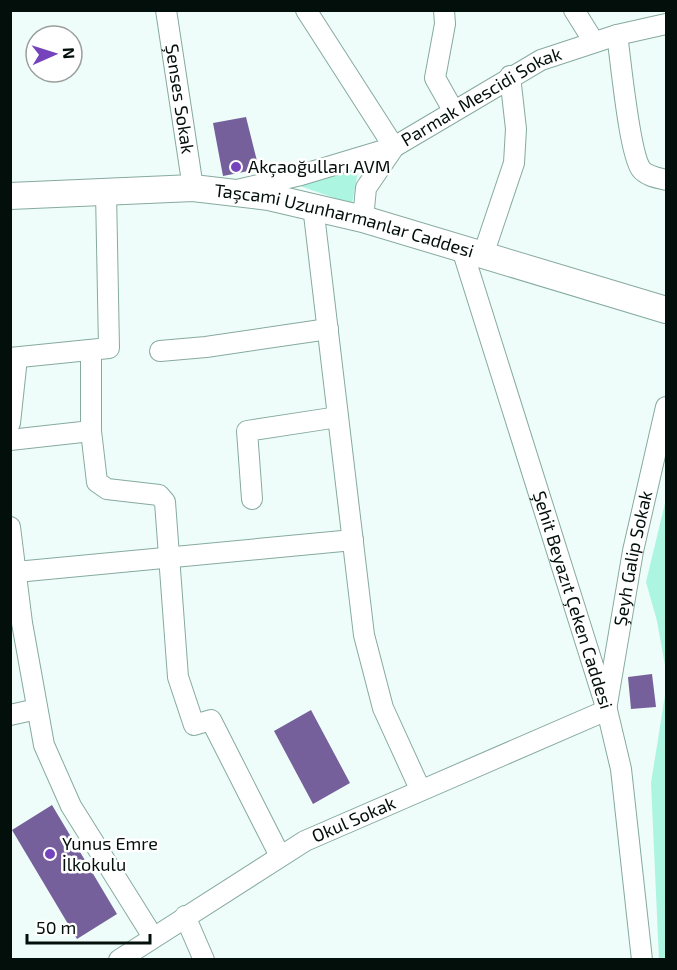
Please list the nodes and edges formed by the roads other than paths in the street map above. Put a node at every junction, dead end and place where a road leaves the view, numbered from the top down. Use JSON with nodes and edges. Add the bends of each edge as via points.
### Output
{"nodes":[{"id":1,"x":166,"y":10,"type":"edge"},
{"id":2,"x":444,"y":10,"type":"edge"},
{"id":3,"x":308,"y":11,"type":"edge"},
{"id":4,"x":577,"y":12,"type":"edge"},
{"id":5,"x":666,"y":24,"type":"edge"},
{"id":6,"x":617,"y":35,"type":"junction"},
{"id":7,"x":594,"y":42,"type":"junction"},
{"id":8,"x":510,"y":76,"type":"junction"},
{"id":9,"x":453,"y":110,"type":"junction"},
{"id":10,"x":394,"y":147,"type":"junction"},
{"id":11,"x":666,"y":180,"type":"edge"},
{"id":12,"x":194,"y":188,"type":"junction"},
{"id":13,"x":106,"y":192,"type":"junction"},
{"id":14,"x":229,"y":192,"type":"junction"},
{"id":15,"x":10,"y":196,"type":"edge"},
{"id":16,"x":314,"y":207,"type":"junction"},
{"id":17,"x":363,"y":219,"type":"junction"},
{"id":18,"x":473,"y":252,"type":"junction"},
{"id":19,"x":666,"y":310,"type":"edge"},
{"id":20,"x":328,"y":328,"type":"junction"},
{"id":21,"x":90,"y":350,"type":"junction"},
{"id":22,"x":160,"y":351,"type":"dead end"},
{"id":23,"x":14,"y":358,"type":"edge"},
{"id":24,"x":666,"y":407,"type":"edge"},
{"id":25,"x":338,"y":417,"type":"junction"},
{"id":26,"x":10,"y":423,"type":"edge"},
{"id":27,"x":91,"y":431,"type":"junction"},
{"id":28,"x":10,"y":440,"type":"edge"},
{"id":29,"x":252,"y":499,"type":"dead end"},
{"id":30,"x":10,"y":527,"type":"edge"},
{"id":31,"x":353,"y":540,"type":"junction"},
{"id":32,"x":169,"y":559,"type":"junction"},
{"id":33,"x":16,"y":572,"type":"junction"},
{"id":34,"x":37,"y":709,"type":"junction"},
{"id":35,"x":606,"y":710,"type":"junction"},
{"id":36,"x":10,"y":715,"type":"edge"},
{"id":37,"x":420,"y":789,"type":"junction"},
{"id":38,"x":280,"y":856,"type":"junction"},
{"id":39,"x":185,"y":916,"type":"junction"},
{"id":40,"x":153,"y":937,"type":"junction"},
{"id":41,"x":118,"y":960,"type":"edge"},
{"id":42,"x":204,"y":960,"type":"edge"},
{"id":43,"x":642,"y":960,"type":"edge"}],
"edges":[{"from":1,"to":12,"type":"street","name":"Şenses Sokak"},
{"from":2,"to":9,"type":"street","via":[[435,78]]},
{"from":3,"to":10,"type":"street"},
{"from":4,"to":7,"type":"street"},
{"from":5,"to":6,"type":"street","name":"Parmak Mescidi Sokak"},
{"from":6,"to":7,"type":"street","name":"Parmak Mescidi Sokak"},
{"from":6,"to":11,"type":"street","via":[[640,167],[645,173]]},
{"from":7,"to":8,"type":"street","name":"Parmak Mescidi Sokak","via":[[541,60]]},
{"from":8,"to":9,"type":"street","name":"Parmak Mescidi Sokak"},
{"from":8,"to":18,"type":"street","via":[[516,129],[514,164]]},
{"from":9,"to":10,"type":"street","name":"Parmak Mescidi Sokak"},
{"from":10,"to":14,"type":"street","name":"Parmak Mescidi Sokak"},
{"from":10,"to":17,"type":"street","via":[[366,188]]},
{"from":12,"to":13,"type":"main road","name":"Taşcami Uzunharmanlar Caddesi"},
{"from":12,"to":14,"type":"main road","name":"Taşcami Uzunharmanlar Caddesi"},
{"from":13,"to":15,"type":"main road","name":"Taşcami Uzunharmanlar Caddesi"},
{"from":13,"to":21,"type":"street","via":[[109,348]]},
{"from":14,"to":16,"type":"main road","name":"Taşcami Uzunharmanlar Caddesi"},
{"from":16,"to":17,"type":"main road","name":"Taşcami Uzunharmanlar Caddesi"},
{"from":16,"to":20,"type":"street"},
{"from":17,"to":18,"type":"main road","name":"Taşcami Uzunharmanlar Caddesi"},
{"from":18,"to":19,"type":"main road","name":"Taşcami Uzunharmanlar Caddesi"},
{"from":18,"to":35,"type":"street","name":"Şehit Beyazıt Çeken Caddesi"},
{"from":20,"to":22,"type":"street"},
{"from":20,"to":25,"type":"street"},
{"from":21,"to":23,"type":"street"},
{"from":21,"to":27,"type":"street"},
{"from":23,"to":26,"type":"street"},
{"from":24,"to":35,"type":"street","name":"Şeyh Galip Sokak","via":[[633,551]]},
{"from":25,"to":29,"type":"street","via":[[247,431]]},
{"from":25,"to":31,"type":"street"},
{"from":27,"to":28,"type":"street"},
{"from":27,"to":32,"type":"street","via":[[97,482],[107,489],[159,495],[165,502]]},
{"from":30,"to":33,"type":"street"},
{"from":31,"to":32,"type":"street"},
{"from":31,"to":37,"type":"street","via":[[364,635],[383,708]]},
{"from":32,"to":33,"type":"street"},
{"from":32,"to":38,"type":"street","via":[[178,677],[190,718],[194,725],[211,720]]},
{"from":33,"to":34,"type":"street"},
{"from":34,"to":36,"type":"street"},
{"from":34,"to":40,"type":"street","via":[[44,745],[71,806]]},
{"from":35,"to":37,"type":"street","name":"Okul Sokak"},
{"from":35,"to":43,"type":"street","name":"Şehit Beyazıt Çeken Caddesi","via":[[621,769]]},
{"from":37,"to":38,"type":"street","name":"Okul Sokak","via":[[304,841]]},
{"from":38,"to":39,"type":"street","name":"Okul Sokak"},
{"from":39,"to":40,"type":"street","name":"Okul Sokak"},
{"from":39,"to":42,"type":"street"},
{"from":40,"to":41,"type":"street","name":"Okul Sokak"}]}
